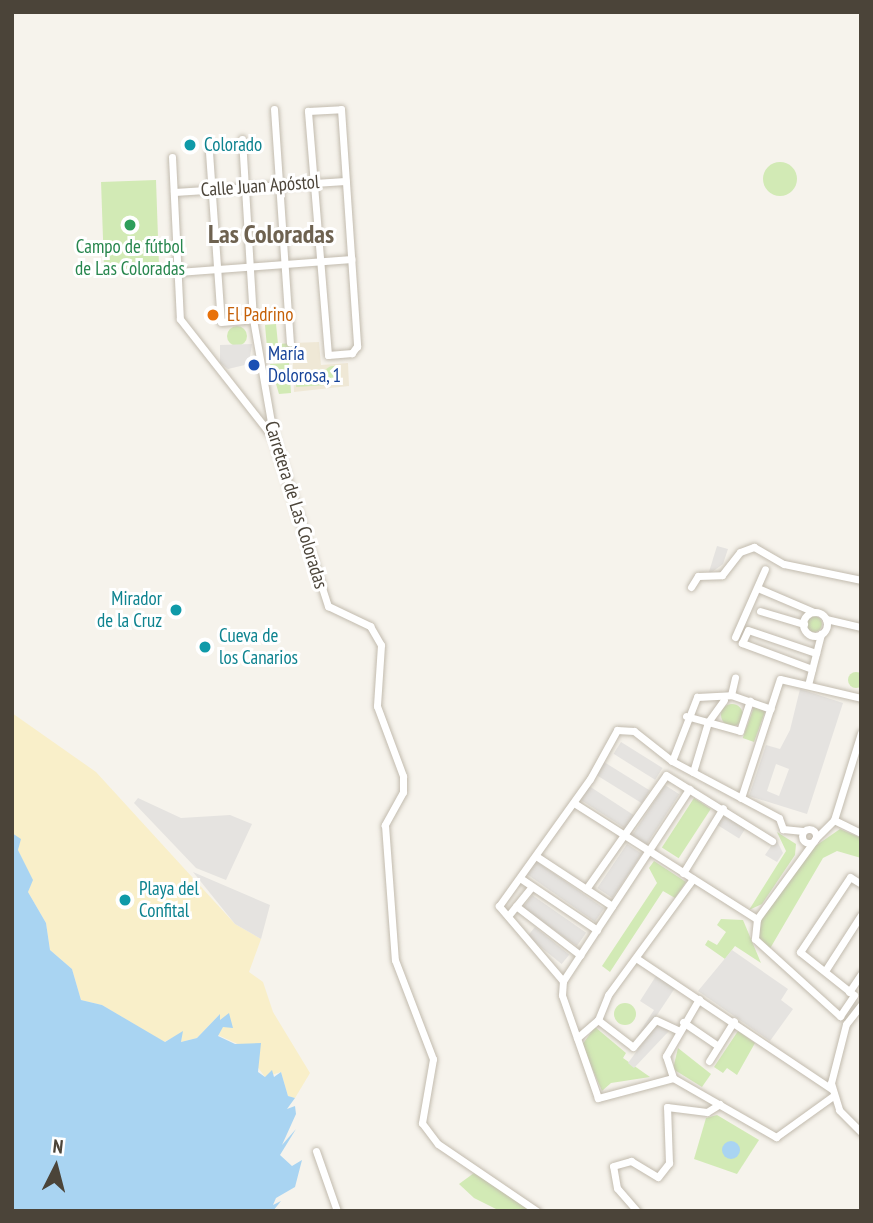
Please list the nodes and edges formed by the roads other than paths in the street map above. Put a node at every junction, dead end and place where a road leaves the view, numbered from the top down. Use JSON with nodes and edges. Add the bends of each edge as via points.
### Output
{"nodes":[{"id":1,"x":274,"y":109,"type":"dead end"},
{"id":2,"x":242,"y":139,"type":"dead end"},
{"id":3,"x":209,"y":152,"type":"dead end"},
{"id":4,"x":172,"y":157,"type":"dead end"},
{"id":5,"x":346,"y":181,"type":"junction"},
{"id":6,"x":312,"y":183,"type":"junction"},
{"id":7,"x":279,"y":185,"type":"junction"},
{"id":8,"x":245,"y":187,"type":"junction"},
{"id":9,"x":212,"y":189,"type":"junction"},
{"id":10,"x":174,"y":192,"type":"junction"},
{"id":11,"x":352,"y":259,"type":"junction"},
{"id":12,"x":318,"y":261,"type":"junction"},
{"id":13,"x":285,"y":264,"type":"junction"},
{"id":14,"x":251,"y":266,"type":"junction"},
{"id":15,"x":217,"y":269,"type":"junction"},
{"id":16,"x":178,"y":272,"type":"junction"},
{"id":17,"x":253,"y":319,"type":"junction"},
{"id":18,"x":289,"y":342,"type":"dead end"},
{"id":19,"x":245,"y":397,"type":"junction"},
{"id":20,"x":264,"y":408,"type":"junction"},
{"id":21,"x":274,"y":439,"type":"junction"},
{"id":22,"x":765,"y":569,"type":"dead end"},
{"id":23,"x":861,"y":580,"type":"edge"},
{"id":24,"x":691,"y":587,"type":"dead end"},
{"id":25,"x":760,"y":589,"type":"junction"},
{"id":26,"x":760,"y":611,"type":"dead end"},
{"id":27,"x":814,"y":612,"type":"junction"},
{"id":28,"x":826,"y":618,"type":"junction"},
{"id":29,"x":804,"y":624,"type":"junction"},
{"id":30,"x":861,"y":627,"type":"edge"},
{"id":31,"x":821,"y":634,"type":"junction"},
{"id":32,"x":735,"y":637,"type":"dead end"},
{"id":33,"x":816,"y":653,"type":"junction"},
{"id":34,"x":812,"y":669,"type":"junction"},
{"id":35,"x":735,"y":677,"type":"dead end"},
{"id":36,"x":808,"y":685,"type":"junction"},
{"id":37,"x":728,"y":698,"type":"junction"},
{"id":38,"x":861,"y":698,"type":"edge"},
{"id":39,"x":750,"y":701,"type":"junction"},
{"id":40,"x":771,"y":709,"type":"junction"},
{"id":41,"x":686,"y":716,"type":"junction"},
{"id":42,"x":708,"y":722,"type":"junction"},
{"id":43,"x":861,"y":733,"type":"edge"},
{"id":44,"x":672,"y":761,"type":"junction"},
{"id":45,"x":693,"y":772,"type":"junction"},
{"id":46,"x":689,"y":789,"type":"junction"},
{"id":47,"x":741,"y":798,"type":"junction"},
{"id":48,"x":574,"y":803,"type":"junction"},
{"id":49,"x":723,"y":808,"type":"junction"},
{"id":50,"x":834,"y":821,"type":"junction"},
{"id":51,"x":807,"y":830,"type":"junction"},
{"id":52,"x":861,"y":833,"type":"edge"},
{"id":53,"x":623,"y":835,"type":"junction"},
{"id":54,"x":814,"y":840,"type":"junction"},
{"id":55,"x":772,"y":841,"type":"dead end"},
{"id":56,"x":804,"y":841,"type":"junction"},
{"id":57,"x":648,"y":851,"type":"junction"},
{"id":58,"x":536,"y":856,"type":"junction"},
{"id":59,"x":800,"y":859,"type":"junction"},
{"id":60,"x":683,"y":873,"type":"junction"},
{"id":61,"x":520,"y":878,"type":"junction"},
{"id":62,"x":693,"y":879,"type":"junction"},
{"id":63,"x":861,"y":884,"type":"edge"},
{"id":64,"x":532,"y":886,"type":"junction"},
{"id":65,"x":586,"y":889,"type":"junction"},
{"id":66,"x":516,"y":906,"type":"junction"},
{"id":67,"x":612,"y":906,"type":"junction"},
{"id":68,"x":861,"y":915,"type":"edge"},
{"id":69,"x":508,"y":916,"type":"junction"},
{"id":70,"x":757,"y":919,"type":"junction"},
{"id":71,"x":597,"y":930,"type":"junction"},
{"id":72,"x":580,"y":956,"type":"junction"},
{"id":73,"x":636,"y":958,"type":"junction"},
{"id":74,"x":825,"y":971,"type":"junction"},
{"id":75,"x":861,"y":974,"type":"edge"},
{"id":76,"x":563,"y":981,"type":"junction"},
{"id":77,"x":849,"y":992,"type":"junction"},
{"id":78,"x":699,"y":999,"type":"junction"},
{"id":79,"x":861,"y":1005,"type":"edge"},
{"id":80,"x":598,"y":1020,"type":"junction"},
{"id":81,"x":734,"y":1021,"type":"junction"},
{"id":82,"x":683,"y":1022,"type":"junction"},
{"id":83,"x":677,"y":1030,"type":"junction"},
{"id":84,"x":577,"y":1038,"type":"junction"},
{"id":85,"x":718,"y":1046,"type":"junction"},
{"id":86,"x":709,"y":1061,"type":"dead end"},
{"id":87,"x":673,"y":1078,"type":"junction"},
{"id":88,"x":832,"y":1092,"type":"junction"},
{"id":89,"x":720,"y":1104,"type":"junction"},
{"id":90,"x":861,"y":1132,"type":"edge"},
{"id":91,"x":316,"y":1151,"type":"dead end"},
{"id":92,"x":337,"y":1211,"type":"edge"},
{"id":93,"x":537,"y":1211,"type":"edge"},
{"id":94,"x":637,"y":1211,"type":"edge"}],
"edges":[{"from":1,"to":7,"type":"street"},
{"from":2,"to":8,"type":"street","name":"Carretera de Las Coloradas"},
{"from":3,"to":9,"type":"street"},
{"from":4,"to":10,"type":"street"},
{"from":5,"to":6,"type":"street","name":"Calle Juan Apóstol"},
{"from":5,"to":6,"type":"street","via":[[341,109],[308,111]]},
{"from":5,"to":11,"type":"street"},
{"from":6,"to":7,"type":"street","name":"Calle Juan Apóstol"},
{"from":6,"to":12,"type":"street"},
{"from":7,"to":8,"type":"street","name":"Calle Juan Apóstol"},
{"from":7,"to":13,"type":"street"},
{"from":8,"to":9,"type":"street","name":"Calle Juan Apóstol"},
{"from":8,"to":14,"type":"street","name":"Carretera de Las Coloradas"},
{"from":9,"to":10,"type":"street","name":"Calle Juan Apóstol"},
{"from":9,"to":15,"type":"street"},
{"from":10,"to":16,"type":"street"},
{"from":11,"to":12,"type":"street"},
{"from":11,"to":12,"type":"street","via":[[357,346],[352,353],[325,353]]},
{"from":12,"to":13,"type":"street"},
{"from":13,"to":14,"type":"street"},
{"from":13,"to":18,"type":"street"},
{"from":14,"to":15,"type":"street"},
{"from":14,"to":17,"type":"street","name":"Carretera de Las Coloradas"},
{"from":15,"to":16,"type":"street"},
{"from":15,"to":17,"type":"street","via":[[221,322]]},
{"from":16,"to":19,"type":"street","via":[[183,326]]},
{"from":17,"to":20,"type":"street","name":"Carretera de Las Coloradas"},
{"from":19,"to":20,"type":"street"},
{"from":19,"to":21,"type":"street"},
{"from":20,"to":21,"type":"street","name":"Carretera de Las Coloradas"},
{"from":21,"to":93,"type":"street","name":"Carretera de Las Coloradas","via":[[328,606],[370,626],[381,645],[377,706],[404,776],[400,799],[385,825],[395,960],[433,1059],[422,1124],[438,1144]]},
{"from":22,"to":25,"type":"street"},
{"from":23,"to":24,"type":"street","via":[[784,565],[754,547],[740,552],[722,575],[698,576]]},
{"from":25,"to":27,"type":"street"},
{"from":25,"to":32,"type":"street"},
{"from":26,"to":29,"type":"street"},
{"from":27,"to":28,"type":"street"},
{"from":27,"to":29,"type":"street"},
{"from":28,"to":30,"type":"street"},
{"from":28,"to":31,"type":"street"},
{"from":29,"to":31,"type":"street","via":[[809,634]]},
{"from":31,"to":33,"type":"street"},
{"from":33,"to":34,"type":"street"},
{"from":33,"to":34,"type":"street","via":[[748,630],[741,643]]},
{"from":34,"to":36,"type":"street"},
{"from":35,"to":37,"type":"street"},
{"from":36,"to":38,"type":"street"},
{"from":36,"to":40,"type":"street","via":[[780,679]]},
{"from":37,"to":39,"type":"street"},
{"from":37,"to":41,"type":"street","via":[[697,697]]},
{"from":37,"to":42,"type":"street"},
{"from":39,"to":40,"type":"street"},
{"from":39,"to":42,"type":"street","via":[[740,731]]},
{"from":40,"to":47,"type":"street"},
{"from":41,"to":42,"type":"street"},
{"from":41,"to":44,"type":"street"},
{"from":42,"to":45,"type":"street"},
{"from":43,"to":50,"type":"street"},
{"from":44,"to":45,"type":"street"},
{"from":44,"to":48,"type":"street","via":[[634,731],[617,730]]},
{"from":45,"to":47,"type":"street"},
{"from":46,"to":49,"type":"street"},
{"from":46,"to":53,"type":"street","via":[[666,775]]},
{"from":46,"to":57,"type":"street"},
{"from":47,"to":51,"type":"street","via":[[779,818],[783,829]]},
{"from":48,"to":53,"type":"street"},
{"from":48,"to":58,"type":"street"},
{"from":49,"to":55,"type":"street"},
{"from":49,"to":60,"type":"street"},
{"from":50,"to":51,"type":"street"},
{"from":50,"to":52,"type":"street"},
{"from":50,"to":54,"type":"street"},
{"from":51,"to":54,"type":"street"},
{"from":51,"to":56,"type":"street"},
{"from":53,"to":57,"type":"street"},
{"from":53,"to":65,"type":"street"},
{"from":54,"to":56,"type":"street"},
{"from":54,"to":59,"type":"street"},
{"from":56,"to":59,"type":"street"},
{"from":57,"to":60,"type":"street"},
{"from":57,"to":67,"type":"street"},
{"from":58,"to":61,"type":"street"},
{"from":58,"to":65,"type":"street"},
{"from":59,"to":70,"type":"street"},
{"from":60,"to":62,"type":"street"},
{"from":61,"to":64,"type":"street"},
{"from":61,"to":69,"type":"street","via":[[499,906]]},
{"from":62,"to":70,"type":"street"},
{"from":62,"to":73,"type":"street"},
{"from":63,"to":74,"type":"street","via":[[850,877],[800,952]]},
{"from":64,"to":66,"type":"street"},
{"from":64,"to":71,"type":"street"},
{"from":65,"to":67,"type":"street"},
{"from":66,"to":69,"type":"street"},
{"from":66,"to":72,"type":"street"},
{"from":67,"to":71,"type":"street"},
{"from":68,"to":74,"type":"street"},
{"from":69,"to":76,"type":"street"},
{"from":70,"to":77,"type":"street","via":[[755,939],[768,957],[840,1016],[853,1001]]},
{"from":71,"to":72,"type":"street"},
{"from":72,"to":76,"type":"street"},
{"from":73,"to":78,"type":"street"},
{"from":73,"to":80,"type":"street"},
{"from":74,"to":77,"type":"street"},
{"from":75,"to":77,"type":"street"},
{"from":76,"to":84,"type":"street"},
{"from":78,"to":81,"type":"street"},
{"from":78,"to":82,"type":"street"},
{"from":79,"to":88,"type":"street","via":[[833,1059]]},
{"from":80,"to":83,"type":"street","via":[[633,1047],[656,1020]]},
{"from":80,"to":84,"type":"street"},
{"from":81,"to":85,"type":"street"},
{"from":81,"to":88,"type":"street"},
{"from":82,"to":83,"type":"street"},
{"from":82,"to":85,"type":"street"},
{"from":83,"to":87,"type":"street","via":[[666,1056]]},
{"from":84,"to":87,"type":"street","via":[[598,1098]]},
{"from":85,"to":86,"type":"street"},
{"from":87,"to":89,"type":"street"},
{"from":88,"to":89,"type":"street","via":[[776,1137]]},
{"from":88,"to":90,"type":"street"},
{"from":89,"to":94,"type":"street","via":[[707,1112],[667,1107],[669,1163],[658,1177],[631,1161],[613,1166],[617,1188]]},
{"from":91,"to":92,"type":"street"}]}
